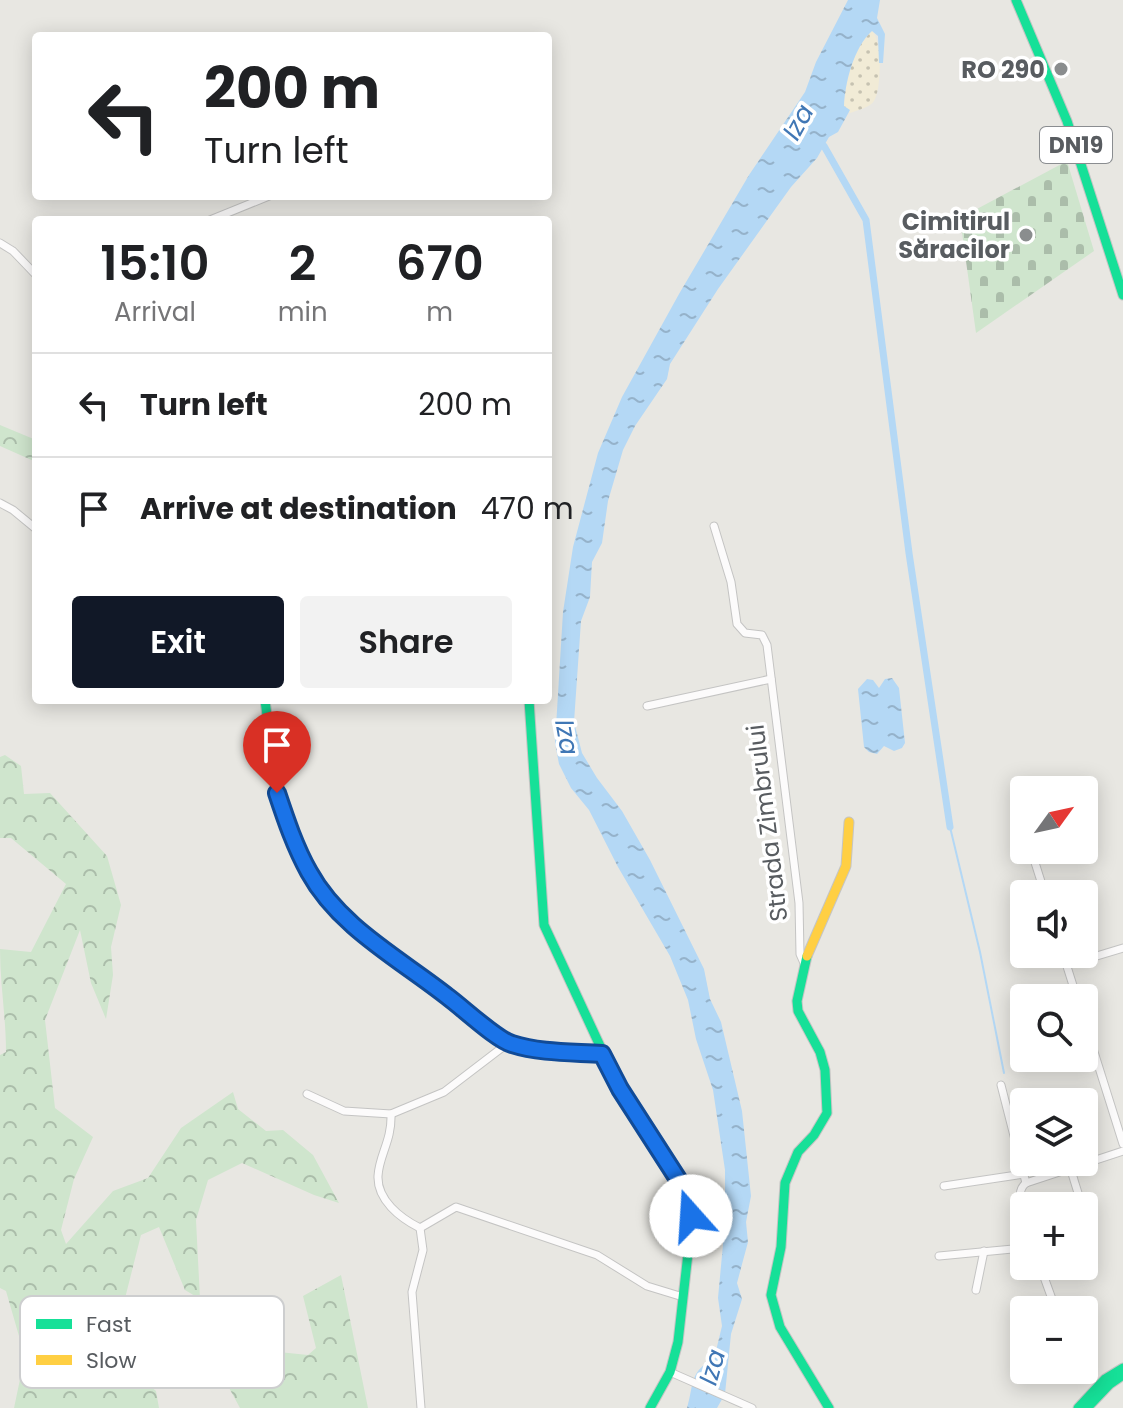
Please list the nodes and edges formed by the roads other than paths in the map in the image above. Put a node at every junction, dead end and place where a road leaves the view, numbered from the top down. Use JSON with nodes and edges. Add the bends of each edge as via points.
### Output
{"nodes":[{"id":1,"x":1016,"y":0,"type":"edge"},
{"id":2,"x":259,"y":200,"type":"edge"},
{"id":3,"x":220,"y":216,"type":"edge"},
{"id":4,"x":0,"y":243,"type":"edge"},
{"id":5,"x":32,"y":271,"type":"edge"},
{"id":6,"x":1123,"y":295,"type":"edge"},
{"id":7,"x":0,"y":503,"type":"edge"},
{"id":8,"x":32,"y":526,"type":"edge"},
{"id":9,"x":714,"y":526,"type":"dead end"},
{"id":10,"x":771,"y":679,"type":"junction"},
{"id":11,"x":266,"y":704,"type":"edge"},
{"id":12,"x":529,"y":704,"type":"edge"},
{"id":13,"x":647,"y":706,"type":"dead end"},
{"id":14,"x":849,"y":822,"type":"dead end"},
{"id":15,"x":1123,"y":948,"type":"edge"},
{"id":16,"x":1098,"y":956,"type":"edge"},
{"id":17,"x":804,"y":963,"type":"junction"},
{"id":18,"x":508,"y":1043,"type":"junction"},
{"id":19,"x":602,"y":1054,"type":"junction"},
{"id":20,"x":1098,"y":1065,"type":"edge"},
{"id":21,"x":1001,"y":1085,"type":"dead end"},
{"id":22,"x":307,"y":1094,"type":"dead end"},
{"id":23,"x":391,"y":1114,"type":"junction"},
{"id":24,"x":1010,"y":1120,"type":"edge"},
{"id":25,"x":1123,"y":1144,"type":"edge"},
{"id":26,"x":1123,"y":1151,"type":"edge"},
{"id":27,"x":1098,"y":1159,"type":"edge"},
{"id":28,"x":1011,"y":1176,"type":"edge"},
{"id":29,"x":1024,"y":1176,"type":"edge"},
{"id":30,"x":1045,"y":1176,"type":"edge"},
{"id":31,"x":1026,"y":1183,"type":"junction"},
{"id":32,"x":944,"y":1186,"type":"dead end"},
{"id":33,"x":1021,"y":1192,"type":"edge"},
{"id":34,"x":420,"y":1228,"type":"junction"},
{"id":35,"x":1010,"y":1249,"type":"edge"},
{"id":36,"x":984,"y":1251,"type":"junction"},
{"id":37,"x":939,"y":1256,"type":"dead end"},
{"id":38,"x":976,"y":1290,"type":"dead end"},
{"id":39,"x":683,"y":1297,"type":"junction"},
{"id":40,"x":1123,"y":1368,"type":"edge"},
{"id":41,"x":670,"y":1372,"type":"junction"},
{"id":42,"x":1123,"y":1375,"type":"edge"},
{"id":43,"x":1107,"y":1382,"type":"junction"},
{"id":44,"x":421,"y":1408,"type":"edge"},
{"id":45,"x":650,"y":1408,"type":"edge"},
{"id":46,"x":752,"y":1408,"type":"edge"},
{"id":47,"x":829,"y":1408,"type":"edge"},
{"id":48,"x":1078,"y":1408,"type":"edge"},
{"id":49,"x":1087,"y":1408,"type":"edge"}],
"edges":[{"from":1,"to":6,"type":"street","number":"DN19","via":[[1067,121]]},
{"from":2,"to":3,"type":"street"},
{"from":4,"to":5,"type":"street"},
{"from":7,"to":8,"type":"street"},
{"from":9,"to":10,"type":"street","name":"Strada Zimbrului","via":[[737,624],[745,633],[762,635]]},
{"from":10,"to":13,"type":"street"},
{"from":10,"to":17,"type":"street","name":"Strada Zimbrului"},
{"from":11,"to":18,"type":"street","via":[[277,793],[309,874],[378,946]]},
{"from":12,"to":19,"type":"street","via":[[544,925]]},
{"from":14,"to":17,"type":"street","name":"Strada Zimbrului","via":[[846,866]]},
{"from":15,"to":16,"type":"street"},
{"from":17,"to":47,"type":"street","name":"Strada Zimbrului","via":[[798,1011],[820,1052],[828,1104],[785,1183],[771,1295],[780,1327]]},
{"from":18,"to":19,"type":"street"},
{"from":18,"to":23,"type":"street","via":[[444,1092]]},
{"from":19,"to":39,"type":"street","via":[[688,1199],[691,1227]]},
{"from":20,"to":25,"type":"street"},
{"from":21,"to":24,"type":"street"},
{"from":22,"to":23,"type":"street","via":[[344,1111]]},
{"from":23,"to":34,"type":"street","via":[[392,1132],[378,1177],[395,1213]]},
{"from":26,"to":27,"type":"street"},
{"from":28,"to":32,"type":"street"},
{"from":29,"to":31,"type":"street"},
{"from":30,"to":31,"type":"street"},
{"from":31,"to":33,"type":"street"},
{"from":34,"to":39,"type":"street","via":[[456,1207],[597,1255],[647,1286]]},
{"from":34,"to":44,"type":"street","via":[[423,1250],[412,1292]]},
{"from":35,"to":36,"type":"street"},
{"from":36,"to":37,"type":"street"},
{"from":36,"to":38,"type":"street"},
{"from":39,"to":41,"type":"street"},
{"from":40,"to":43,"type":"street"},
{"from":41,"to":45,"type":"street"},
{"from":41,"to":46,"type":"street"},
{"from":42,"to":43,"type":"street"},
{"from":43,"to":48,"type":"street"},
{"from":43,"to":49,"type":"street"}]}
